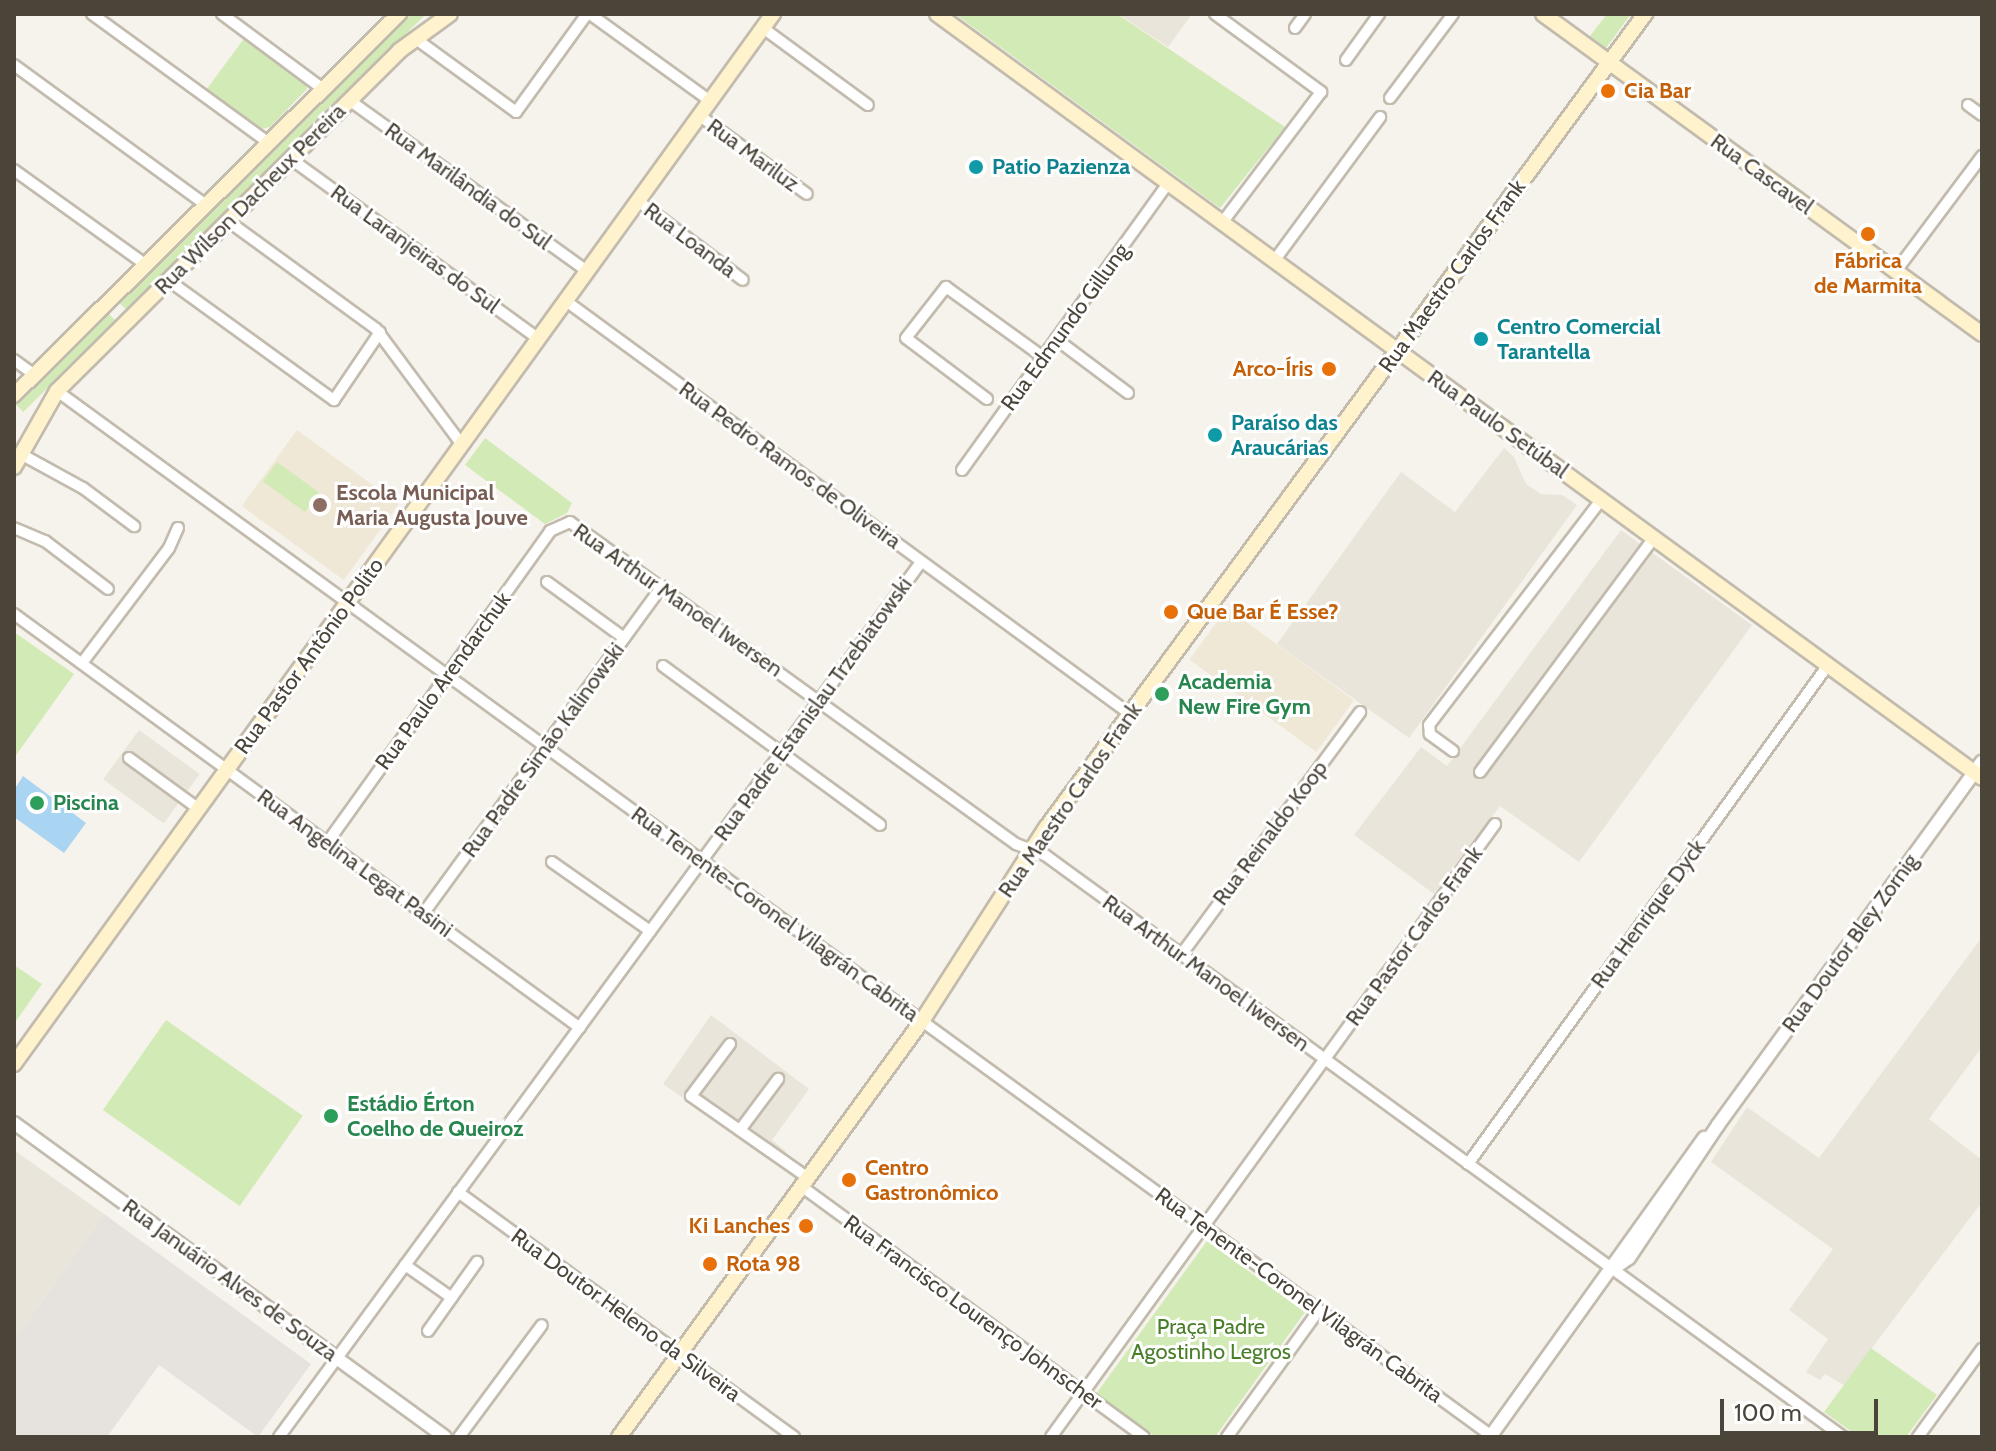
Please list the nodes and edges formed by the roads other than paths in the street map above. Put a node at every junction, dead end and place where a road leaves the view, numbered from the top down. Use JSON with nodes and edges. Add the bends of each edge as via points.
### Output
{"nodes":[{"id":1,"x":92,"y":14,"type":"edge"},
{"id":2,"x":222,"y":14,"type":"edge"},
{"id":3,"x":450,"y":14,"type":"edge"},
{"id":4,"x":588,"y":14,"type":"edge"},
{"id":5,"x":773,"y":14,"type":"edge"},
{"id":6,"x":937,"y":14,"type":"edge"},
{"id":7,"x":1215,"y":14,"type":"edge"},
{"id":8,"x":1305,"y":14,"type":"edge"},
{"id":9,"x":1379,"y":14,"type":"edge"},
{"id":10,"x":1453,"y":14,"type":"edge"},
{"id":11,"x":1543,"y":14,"type":"edge"},
{"id":12,"x":1645,"y":14,"type":"edge"},
{"id":13,"x":390,"y":16,"type":"edge"},
{"id":14,"x":763,"y":28,"type":"junction"},
{"id":15,"x":1295,"y":28,"type":"dead end"},
{"id":16,"x":416,"y":39,"type":"junction"},
{"id":17,"x":1346,"y":60,"type":"dead end"},
{"id":18,"x":1609,"y":63,"type":"junction"},
{"id":19,"x":14,"y":65,"type":"edge"},
{"id":20,"x":323,"y":89,"type":"junction"},
{"id":21,"x":1390,"y":98,"type":"dead end"},
{"id":22,"x":349,"y":100,"type":"junction"},
{"id":23,"x":710,"y":101,"type":"junction"},
{"id":24,"x":868,"y":105,"type":"dead end"},
{"id":25,"x":1968,"y":105,"type":"dead end"},
{"id":26,"x":1982,"y":115,"type":"edge"},
{"id":27,"x":700,"y":116,"type":"junction"},
{"id":28,"x":1380,"y":117,"type":"dead end"},
{"id":29,"x":269,"y":143,"type":"junction"},
{"id":30,"x":1982,"y":156,"type":"edge"},
{"id":31,"x":291,"y":159,"type":"junction"},
{"id":32,"x":14,"y":170,"type":"edge"},
{"id":33,"x":236,"y":175,"type":"junction"},
{"id":34,"x":1168,"y":183,"type":"junction"},
{"id":35,"x":255,"y":194,"type":"junction"},
{"id":36,"x":807,"y":194,"type":"dead end"},
{"id":37,"x":638,"y":201,"type":"junction"},
{"id":38,"x":206,"y":205,"type":"junction"},
{"id":39,"x":228,"y":221,"type":"junction"},
{"id":40,"x":1222,"y":223,"type":"junction"},
{"id":41,"x":1274,"y":261,"type":"junction"},
{"id":42,"x":146,"y":265,"type":"junction"},
{"id":43,"x":587,"y":271,"type":"junction"},
{"id":44,"x":1896,"y":271,"type":"junction"},
{"id":45,"x":168,"y":280,"type":"junction"},
{"id":46,"x":743,"y":280,"type":"dead end"},
{"id":47,"x":566,"y":301,"type":"junction"},
{"id":48,"x":105,"y":305,"type":"junction"},
{"id":49,"x":121,"y":327,"type":"junction"},
{"id":50,"x":380,"y":332,"type":"junction"},
{"id":51,"x":1982,"y":334,"type":"edge"},
{"id":52,"x":539,"y":339,"type":"junction"},
{"id":53,"x":1056,"y":339,"type":"junction"},
{"id":54,"x":1397,"y":351,"type":"junction"},
{"id":55,"x":1043,"y":357,"type":"junction"},
{"id":56,"x":14,"y":360,"type":"edge"},
{"id":57,"x":35,"y":375,"type":"junction"},
{"id":58,"x":57,"y":391,"type":"junction"},
{"id":59,"x":1128,"y":393,"type":"dead end"},
{"id":60,"x":14,"y":395,"type":"edge"},
{"id":61,"x":987,"y":399,"type":"dead end"},
{"id":62,"x":462,"y":445,"type":"junction"},
{"id":63,"x":17,"y":460,"type":"edge"},
{"id":64,"x":962,"y":470,"type":"dead end"},
{"id":65,"x":1601,"y":500,"type":"junction"},
{"id":66,"x":562,"y":522,"type":"joint"},
{"id":67,"x":134,"y":526,"type":"dead end"},
{"id":68,"x":14,"y":528,"type":"edge"},
{"id":69,"x":178,"y":528,"type":"dead end"},
{"id":70,"x":1654,"y":538,"type":"junction"},
{"id":71,"x":921,"y":562,"type":"junction"},
{"id":72,"x":547,"y":582,"type":"dead end"},
{"id":73,"x":662,"y":586,"type":"junction"},
{"id":74,"x":108,"y":589,"type":"dead end"},
{"id":75,"x":348,"y":603,"type":"junction"},
{"id":76,"x":14,"y":614,"type":"edge"},
{"id":77,"x":624,"y":638,"type":"junction"},
{"id":78,"x":82,"y":663,"type":"junction"},
{"id":79,"x":1828,"y":665,"type":"junction"},
{"id":80,"x":663,"y":666,"type":"dead end"},
{"id":81,"x":447,"y":675,"type":"junction"},
{"id":82,"x":820,"y":700,"type":"junction"},
{"id":83,"x":1360,"y":712,"type":"dead end"},
{"id":84,"x":1130,"y":714,"type":"junction"},
{"id":85,"x":545,"y":746,"type":"junction"},
{"id":86,"x":1453,"y":751,"type":"dead end"},
{"id":87,"x":781,"y":753,"type":"junction"},
{"id":88,"x":129,"y":758,"type":"dead end"},
{"id":89,"x":227,"y":770,"type":"junction"},
{"id":90,"x":1979,"y":771,"type":"edge"},
{"id":91,"x":1480,"y":772,"type":"dead end"},
{"id":92,"x":199,"y":809,"type":"junction"},
{"id":93,"x":1495,"y":824,"type":"dead end"},
{"id":94,"x":880,"y":825,"type":"dead end"},
{"id":95,"x":327,"y":843,"type":"junction"},
{"id":96,"x":1031,"y":850,"type":"junction"},
{"id":97,"x":702,"y":861,"type":"junction"},
{"id":98,"x":552,"y":862,"type":"dead end"},
{"id":99,"x":423,"y":914,"type":"junction"},
{"id":100,"x":650,"y":931,"type":"junction"},
{"id":101,"x":1181,"y":955,"type":"junction"},
{"id":102,"x":922,"y":1021,"type":"junction"},
{"id":103,"x":580,"y":1028,"type":"junction"},
{"id":104,"x":730,"y":1044,"type":"dead end"},
{"id":105,"x":1325,"y":1059,"type":"junction"},
{"id":106,"x":14,"y":1064,"type":"edge"},
{"id":107,"x":778,"y":1079,"type":"dead end"},
{"id":108,"x":14,"y":1123,"type":"edge"},
{"id":109,"x":740,"y":1130,"type":"junction"},
{"id":110,"x":1468,"y":1164,"type":"junction"},
{"id":111,"x":804,"y":1182,"type":"junction"},
{"id":112,"x":458,"y":1192,"type":"junction"},
{"id":113,"x":1204,"y":1226,"type":"junction"},
{"id":114,"x":477,"y":1262,"type":"dead end"},
{"id":115,"x":405,"y":1265,"type":"junction"},
{"id":116,"x":1613,"y":1269,"type":"junction"},
{"id":117,"x":452,"y":1298,"type":"junction"},
{"id":118,"x":1319,"y":1310,"type":"junction"},
{"id":119,"x":542,"y":1325,"type":"dead end"},
{"id":120,"x":428,"y":1331,"type":"dead end"},
{"id":121,"x":1982,"y":1349,"type":"edge"},
{"id":122,"x":679,"y":1353,"type":"junction"},
{"id":123,"x":337,"y":1358,"type":"junction"},
{"id":124,"x":1083,"y":1393,"type":"junction"},
{"id":125,"x":279,"y":1437,"type":"edge"},
{"id":126,"x":445,"y":1437,"type":"edge"},
{"id":127,"x":459,"y":1437,"type":"edge"},
{"id":128,"x":619,"y":1437,"type":"edge"},
{"id":129,"x":794,"y":1437,"type":"edge"},
{"id":130,"x":1051,"y":1437,"type":"edge"},
{"id":131,"x":1144,"y":1437,"type":"edge"},
{"id":132,"x":1227,"y":1437,"type":"edge"},
{"id":133,"x":1491,"y":1437,"type":"edge"},
{"id":134,"x":1843,"y":1437,"type":"edge"},
{"id":135,"x":1918,"y":1437,"type":"edge"}],
"edges":[{"from":1,"to":29,"type":"street"},
{"from":2,"to":20,"type":"street"},
{"from":3,"to":16,"type":"main road","name":"Rua Wilson Dacheux Pereira"},
{"from":4,"to":16,"type":"street","via":[[516,112]]},
{"from":4,"to":23,"type":"street"},
{"from":5,"to":14,"type":"main road","name":"Rua Pastor Antônio Polito"},
{"from":6,"to":34,"type":"main road","name":"Rua Paulo Setúbal"},
{"from":7,"to":40,"type":"street","via":[[1321,92]]},
{"from":8,"to":15,"type":"street"},
{"from":9,"to":17,"type":"street"},
{"from":10,"to":21,"type":"street"},
{"from":11,"to":18,"type":"main road","name":"Rua Cascavel"},
{"from":12,"to":18,"type":"main road","name":"Rua Maestro Carlos Frank"},
{"from":13,"to":20,"type":"main road","name":"Rua Wilson Dacheux Pereira"},
{"from":14,"to":23,"type":"main road","name":"Rua Pastor Antônio Polito"},
{"from":14,"to":24,"type":"street"},
{"from":16,"to":22,"type":"main road","name":"Rua Wilson Dacheux Pereira"},
{"from":18,"to":44,"type":"main road","name":"Rua Cascavel"},
{"from":18,"to":54,"type":"main road","name":"Rua Maestro Carlos Frank"},
{"from":19,"to":38,"type":"street"},
{"from":20,"to":29,"type":"main road","name":"Rua Wilson Dacheux Pereira"},
{"from":22,"to":31,"type":"main road","name":"Rua Wilson Dacheux Pereira"},
{"from":22,"to":43,"type":"street","name":"Rua Marilândia do Sul"},
{"from":23,"to":27,"type":"main road","name":"Rua Pastor Antônio Polito"},
{"from":25,"to":26,"type":"street"},
{"from":27,"to":36,"type":"street","name":"Rua Mariluz"},
{"from":27,"to":37,"type":"main road","name":"Rua Pastor Antônio Polito"},
{"from":28,"to":41,"type":"street"},
{"from":29,"to":33,"type":"main road","name":"Rua Wilson Dacheux Pereira"},
{"from":30,"to":44,"type":"street"},
{"from":31,"to":35,"type":"main road","name":"Rua Wilson Dacheux Pereira"},
{"from":31,"to":52,"type":"street","name":"Rua Laranjeiras do Sul"},
{"from":32,"to":42,"type":"street"},
{"from":33,"to":35,"type":"main road","via":[[237,193]]},
{"from":33,"to":38,"type":"main road","name":"Rua Wilson Dacheux Pereira"},
{"from":34,"to":40,"type":"main road","name":"Rua Paulo Setúbal"},
{"from":34,"to":53,"type":"street","name":"Rua Edmundo Gillung"},
{"from":35,"to":39,"type":"main road","name":"Rua Wilson Dacheux Pereira"},
{"from":37,"to":43,"type":"main road","name":"Rua Pastor Antônio Polito"},
{"from":37,"to":46,"type":"street","name":"Rua Loanda"},
{"from":38,"to":42,"type":"main road","name":"Rua Wilson Dacheux Pereira"},
{"from":39,"to":45,"type":"main road","name":"Rua Wilson Dacheux Pereira"},
{"from":39,"to":50,"type":"street"},
{"from":40,"to":41,"type":"main road","name":"Rua Paulo Setúbal"},
{"from":41,"to":54,"type":"main road","name":"Rua Paulo Setúbal"},
{"from":42,"to":48,"type":"main road","name":"Rua Wilson Dacheux Pereira"},
{"from":43,"to":47,"type":"main road","name":"Rua Pastor Antônio Polito"},
{"from":44,"to":51,"type":"main road","name":"Rua Cascavel"},
{"from":45,"to":49,"type":"main road","name":"Rua Wilson Dacheux Pereira"},
{"from":45,"to":50,"type":"street","via":[[334,400]]},
{"from":47,"to":52,"type":"main road","name":"Rua Pastor Antônio Polito"},
{"from":47,"to":71,"type":"street","name":"Rua Pedro Ramos de Oliveira"},
{"from":48,"to":49,"type":"main road","via":[[120,312]]},
{"from":48,"to":57,"type":"main road","name":"Rua Wilson Dacheux Pereira"},
{"from":49,"to":58,"type":"main road","name":"Rua Wilson Dacheux Pereira"},
{"from":50,"to":62,"type":"street"},
{"from":52,"to":62,"type":"main road","name":"Rua Pastor Antônio Polito"},
{"from":53,"to":55,"type":"street","name":"Rua Edmundo Gillung"},
{"from":53,"to":59,"type":"street"},
{"from":54,"to":65,"type":"main road","name":"Rua Paulo Setúbal"},
{"from":54,"to":84,"type":"main road","name":"Rua Maestro Carlos Frank"},
{"from":55,"to":61,"type":"street","via":[[946,287],[906,338]]},
{"from":55,"to":64,"type":"street","name":"Rua Edmundo Gillung"},
{"from":56,"to":57,"type":"street"},
{"from":57,"to":60,"type":"main road","name":"Rua Wilson Dacheux Pereira"},
{"from":58,"to":63,"type":"main road","name":"Rua Wilson Dacheux Pereira"},
{"from":58,"to":75,"type":"street","name":"Rua Tenente-Coronel Vilagrán Cabrita"},
{"from":62,"to":75,"type":"main road","name":"Rua Pastor Antônio Polito"},
{"from":63,"to":67,"type":"street","via":[[83,488]]},
{"from":65,"to":70,"type":"main road","name":"Rua Paulo Setúbal"},
{"from":65,"to":86,"type":"street","via":[[1429,725],[1430,734]]},
{"from":66,"to":73,"type":"street","name":"Rua Arthur Manoel Iwersen","via":[[578,525]]},
{"from":66,"to":81,"type":"street","name":"Rua Paulo Arendarchuk","via":[[550,531]]},
{"from":68,"to":74,"type":"street","via":[[45,541]]},
{"from":69,"to":78,"type":"street","via":[[169,548]]},
{"from":70,"to":79,"type":"main road","name":"Rua Paulo Setúbal"},
{"from":70,"to":91,"type":"street"},
{"from":71,"to":82,"type":"street","name":"Rua Padre Estanislau Trzebiatowski"},
{"from":71,"to":84,"type":"street","name":"Rua Pedro Ramos de Oliveira"},
{"from":72,"to":77,"type":"street"},
{"from":73,"to":77,"type":"street","name":"Rua Padre Simão Kalinowski"},
{"from":73,"to":82,"type":"street","name":"Rua Arthur Manoel Iwersen"},
{"from":75,"to":81,"type":"street","name":"Rua Tenente-Coronel Vilagrán Cabrita"},
{"from":75,"to":89,"type":"main road","name":"Rua Pastor Antônio Polito"},
{"from":76,"to":78,"type":"street","name":"Rua Angelina Legat Pasini"},
{"from":77,"to":85,"type":"street","name":"Rua Padre Simão Kalinowski"},
{"from":78,"to":89,"type":"street","name":"Rua Angelina Legat Pasini"},
{"from":79,"to":90,"type":"main road","name":"Rua Paulo Setúbal"},
{"from":79,"to":110,"type":"street","name":"Rua Henrique Dyck"},
{"from":80,"to":87,"type":"street"},
{"from":81,"to":85,"type":"street","name":"Rua Tenente-Coronel Vilagrán Cabrita"},
{"from":81,"to":95,"type":"street","name":"Rua Paulo Arendarchuk"},
{"from":82,"to":87,"type":"street","name":"Rua Padre Estanislau Trzebiatowski"},
{"from":82,"to":96,"type":"street","name":"Rua Arthur Manoel Iwersen"},
{"from":83,"to":101,"type":"street","name":"Rua Reinaldo Koop"},
{"from":84,"to":96,"type":"main road","name":"Rua Maestro Carlos Frank"},
{"from":85,"to":97,"type":"street","name":"Rua Tenente-Coronel Vilagrán Cabrita"},
{"from":85,"to":99,"type":"street","name":"Rua Padre Simão Kalinowski"},
{"from":87,"to":94,"type":"street"},
{"from":87,"to":97,"type":"street","name":"Rua Padre Estanislau Trzebiatowski"},
{"from":88,"to":92,"type":"street"},
{"from":89,"to":92,"type":"main road","name":"Rua Pastor Antônio Polito"},
{"from":89,"to":95,"type":"street","name":"Rua Angelina Legat Pasini"},
{"from":90,"to":116,"type":"street","name":"Rua Doutor Bley Zornig","via":[[1718,1125],[1629,1258]]},
{"from":92,"to":106,"type":"main road","name":"Rua Pastor Antônio Polito"},
{"from":93,"to":105,"type":"street","name":"Rua Pastor Carlos Frank"},
{"from":95,"to":99,"type":"street","name":"Rua Angelina Legat Pasini"},
{"from":96,"to":101,"type":"street","name":"Rua Arthur Manoel Iwersen"},
{"from":96,"to":102,"type":"main road","name":"Rua Maestro Carlos Frank"},
{"from":97,"to":100,"type":"street","name":"Rua Padre Estanislau Trzebiatowski"},
{"from":97,"to":102,"type":"street","name":"Rua Tenente-Coronel Vilagrán Cabrita"},
{"from":98,"to":100,"type":"street"},
{"from":99,"to":103,"type":"street","name":"Rua Angelina Legat Pasini"},
{"from":100,"to":103,"type":"street","name":"Rua Padre Estanislau Trzebiatowski"},
{"from":101,"to":105,"type":"street","name":"Rua Arthur Manoel Iwersen"},
{"from":102,"to":111,"type":"main road","name":"Rua Maestro Carlos Frank"},
{"from":102,"to":113,"type":"street","name":"Rua Tenente-Coronel Vilagrán Cabrita"},
{"from":103,"to":112,"type":"street","name":"Rua Padre Estanislau Trzebiatowski"},
{"from":104,"to":109,"type":"street","name":"Rua Francisco Lourenço Johnscher","via":[[691,1096]]},
{"from":105,"to":110,"type":"street","name":"Rua Arthur Manoel Iwersen"},
{"from":105,"to":113,"type":"street","name":"Rua Pastor Carlos Frank"},
{"from":107,"to":109,"type":"street"},
{"from":108,"to":123,"type":"street","name":"Rua Januário Alves de Souza"},
{"from":109,"to":111,"type":"street","name":"Rua Francisco Lourenço Johnscher"},
{"from":110,"to":116,"type":"street","name":"Rua Arthur Manoel Iwersen"},
{"from":111,"to":122,"type":"main road","name":"Rua Maestro Carlos Frank"},
{"from":111,"to":124,"type":"street","name":"Rua Francisco Lourenço Johnscher"},
{"from":112,"to":115,"type":"street","name":"Rua Padre Estanislau Trzebiatowski"},
{"from":112,"to":122,"type":"street","name":"Rua Doutor Heleno da Silveira"},
{"from":113,"to":118,"type":"street","name":"Rua Tenente-Coronel Vilagrán Cabrita"},
{"from":113,"to":124,"type":"street","name":"Rua Pastor Carlos Frank"},
{"from":114,"to":117,"type":"street"},
{"from":115,"to":117,"type":"street"},
{"from":115,"to":123,"type":"street","name":"Rua Padre Estanislau Trzebiatowski"},
{"from":116,"to":133,"type":"street","name":"Rua Doutor Bley Zornig"},
{"from":116,"to":134,"type":"street","name":"Rua Arthur Manoel Iwersen"},
{"from":117,"to":120,"type":"street"},
{"from":118,"to":132,"type":"street"},
{"from":118,"to":133,"type":"street","name":"Rua Tenente-Coronel Vilagrán Cabrita"},
{"from":119,"to":127,"type":"street"},
{"from":121,"to":135,"type":"street"},
{"from":122,"to":128,"type":"main road","name":"Rua Maestro Carlos Frank"},
{"from":122,"to":129,"type":"street","name":"Rua Doutor Heleno da Silveira"},
{"from":123,"to":125,"type":"street","name":"Rua Padre Estanislau Trzebiatowski"},
{"from":123,"to":126,"type":"street","name":"Rua Januário Alves de Souza"},
{"from":124,"to":130,"type":"street","name":"Rua Pastor Carlos Frank"},
{"from":124,"to":131,"type":"street","name":"Rua Francisco Lourenço Johnscher"}]}
